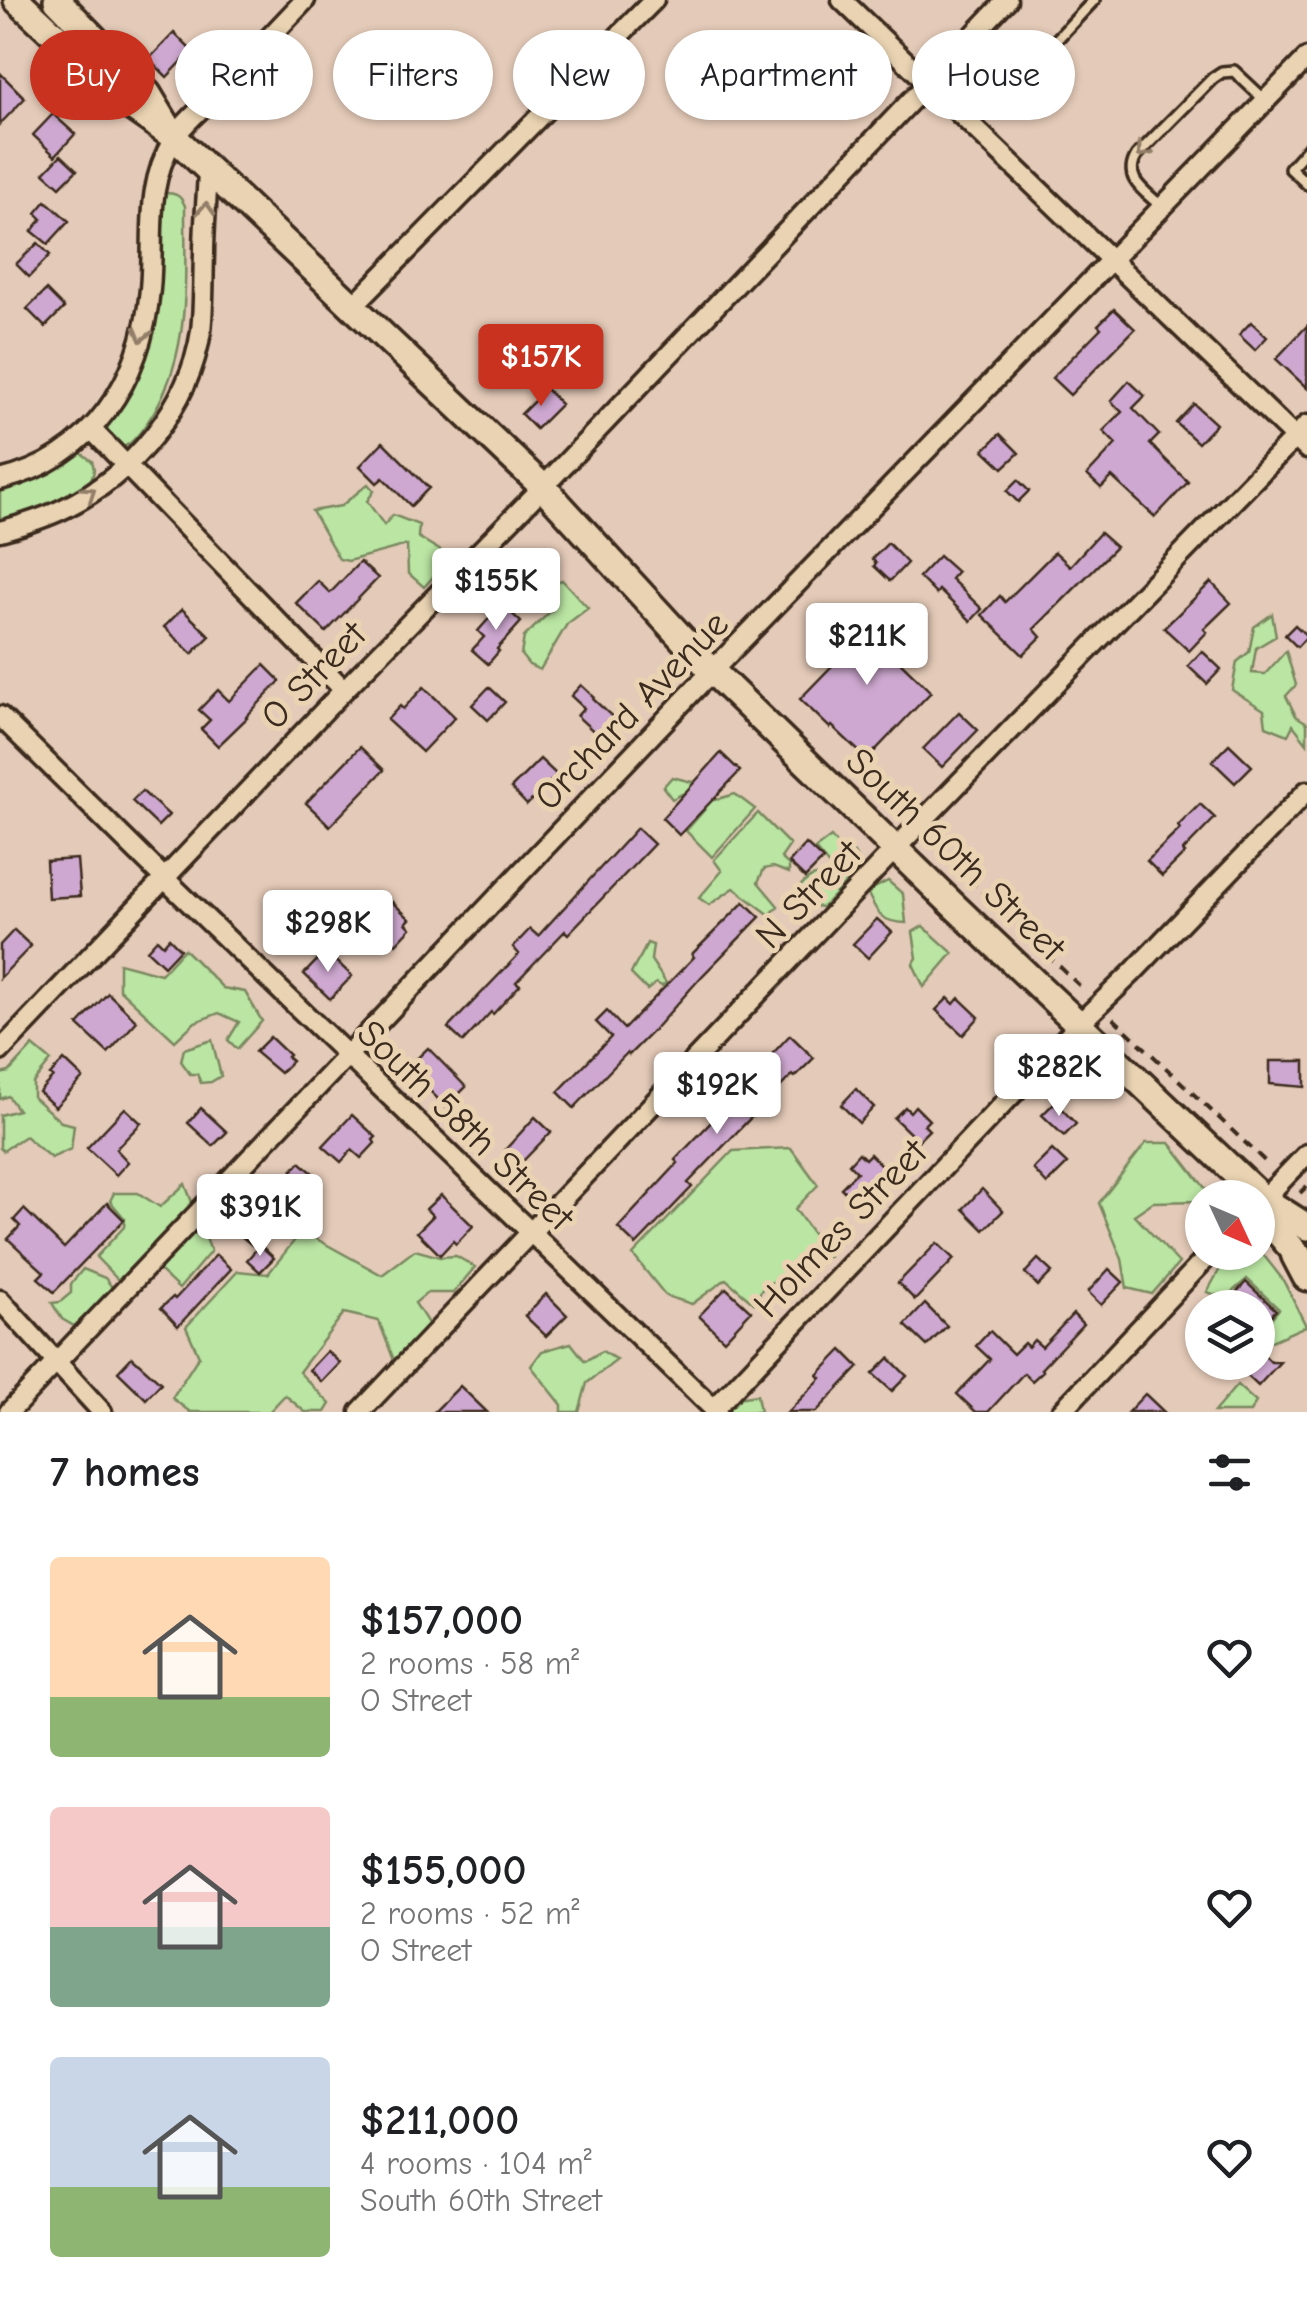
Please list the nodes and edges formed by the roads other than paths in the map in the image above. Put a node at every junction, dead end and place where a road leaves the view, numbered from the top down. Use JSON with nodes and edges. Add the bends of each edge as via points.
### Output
{"nodes":[{"id":1,"x":16,"y":0,"type":"edge"},
{"id":2,"x":57,"y":0,"type":"edge"},
{"id":3,"x":305,"y":0,"type":"edge"},
{"id":4,"x":654,"y":0,"type":"edge"},
{"id":5,"x":842,"y":0,"type":"edge"},
{"id":6,"x":1007,"y":0,"type":"edge"},
{"id":7,"x":1094,"y":0,"type":"edge"},
{"id":8,"x":979,"y":30,"type":"edge"},
{"id":9,"x":1066,"y":30,"type":"edge"},
{"id":10,"x":1307,"y":58,"type":"edge"},
{"id":11,"x":912,"y":68,"type":"edge"},
{"id":12,"x":912,"y":100,"type":"edge"},
{"id":13,"x":1266,"y":101,"type":"junction"},
{"id":14,"x":966,"y":120,"type":"edge"},
{"id":15,"x":174,"y":137,"type":"junction"},
{"id":16,"x":1307,"y":149,"type":"edge"},
{"id":17,"x":208,"y":170,"type":"junction"},
{"id":18,"x":1307,"y":184,"type":"edge"},
{"id":19,"x":1162,"y":208,"type":"junction"},
{"id":20,"x":1111,"y":260,"type":"junction"},
{"id":21,"x":352,"y":307,"type":"junction"},
{"id":22,"x":92,"y":430,"type":"junction"},
{"id":23,"x":1303,"y":437,"type":"edge"},
{"id":24,"x":126,"y":466,"type":"junction"},
{"id":25,"x":0,"y":480,"type":"edge"},
{"id":26,"x":542,"y":487,"type":"junction"},
{"id":27,"x":0,"y":530,"type":"edge"},
{"id":28,"x":712,"y":672,"type":"junction"},
{"id":29,"x":344,"y":690,"type":"junction"},
{"id":30,"x":0,"y":716,"type":"edge"},
{"id":31,"x":1307,"y":791,"type":"edge"},
{"id":32,"x":896,"y":848,"type":"junction"},
{"id":33,"x":164,"y":878,"type":"junction"},
{"id":34,"x":1078,"y":1025,"type":"junction"},
{"id":35,"x":0,"y":1052,"type":"edge"},
{"id":36,"x":347,"y":1056,"type":"junction"},
{"id":37,"x":1307,"y":1154,"type":"edge"},
{"id":38,"x":1237,"y":1180,"type":"edge"},
{"id":39,"x":1275,"y":1187,"type":"edge"},
{"id":40,"x":1275,"y":1210,"type":"edge"},
{"id":41,"x":1275,"y":1226,"type":"edge"},
{"id":42,"x":1307,"y":1227,"type":"edge"},
{"id":43,"x":530,"y":1232,"type":"junction"},
{"id":44,"x":1303,"y":1265,"type":"edge"},
{"id":45,"x":1195,"y":1270,"type":"edge"},
{"id":46,"x":0,"y":1300,"type":"edge"},
{"id":47,"x":56,"y":1362,"type":"junction"},
{"id":48,"x":716,"y":1410,"type":"edge"},
{"id":49,"x":8,"y":1412,"type":"edge"},
{"id":50,"x":102,"y":1412,"type":"edge"},
{"id":51,"x":360,"y":1412,"type":"edge"},
{"id":52,"x":1061,"y":1412,"type":"edge"}],
"edges":[{"from":1,"to":15,"type":"main road","name":"South 60th Street","via":[[134,109]]},
{"from":2,"to":15,"type":"main road","name":"South 60th Street","via":[[148,94]]},
{"from":3,"to":15,"type":"street"},
{"from":4,"to":21,"type":"street"},
{"from":5,"to":11,"type":"street"},
{"from":6,"to":8,"type":"street","name":"O Street"},
{"from":7,"to":9,"type":"lane"},
{"from":10,"to":13,"type":"street","name":"Orchard Avenue"},
{"from":12,"to":26,"type":"street","name":"O Street"},
{"from":13,"to":19,"type":"street","name":"Orchard Avenue"},
{"from":13,"to":19,"type":"lane","one_way":true,"via":[[1234,72],[1222,72],[1138,155],[1132,176]]},
{"from":14,"to":20,"type":"street"},
{"from":15,"to":17,"type":"main road","name":"South 60th Street"},
{"from":15,"to":22,"type":"street","one_way":true,"via":[[155,181],[140,346]]},
{"from":16,"to":18,"type":"lane","via":[[1290,168]]},
{"from":17,"to":21,"type":"main road","name":"South 60th Street"},
{"from":24,"to":17,"type":"street","one_way":true,"via":[[175,404],[200,335]]},
{"from":19,"to":20,"type":"street","name":"Orchard Avenue"},
{"from":20,"to":23,"type":"street"},
{"from":20,"to":28,"type":"street","name":"Orchard Avenue"},
{"from":21,"to":26,"type":"main road","name":"South 60th Street"},
{"from":22,"to":24,"type":"street"},
{"from":22,"to":25,"type":"street","via":[[27,474]]},
{"from":23,"to":32,"type":"street","name":"N Street"},
{"from":27,"to":24,"type":"street","one_way":true,"via":[[67,508]]},
{"from":24,"to":29,"type":"street"},
{"from":26,"to":28,"type":"main road","name":"South 60th Street"},
{"from":26,"to":29,"type":"street","name":"O Street"},
{"from":28,"to":32,"type":"main road","name":"South 60th Street"},
{"from":28,"to":36,"type":"street","name":"Orchard Avenue"},
{"from":29,"to":33,"type":"street","name":"O Street"},
{"from":30,"to":33,"type":"street","name":"South 58th Street"},
{"from":31,"to":34,"type":"street","name":"Holmes Street"},
{"from":32,"to":34,"type":"main road","name":"South 60th Street"},
{"from":32,"to":43,"type":"street","name":"N Street"},
{"from":33,"to":35,"type":"street","name":"O Street"},
{"from":33,"to":36,"type":"street","name":"South 58th Street"},
{"from":34,"to":38,"type":"main road","name":"South 60th Street"},
{"from":34,"to":48,"type":"street","name":"Holmes Street"},
{"from":36,"to":43,"type":"street","name":"South 58th Street"},
{"from":36,"to":47,"type":"street","name":"Orchard Avenue"},
{"from":37,"to":39,"type":"street"},
{"from":40,"to":42,"type":"main road","name":"South 60th Street"},
{"from":41,"to":44,"type":"main road","name":"South 60th Street"},
{"from":43,"to":48,"type":"street","name":"South 58th Street"},
{"from":43,"to":51,"type":"street","name":"N Street"},
{"from":45,"to":52,"type":"street"},
{"from":46,"to":47,"type":"street"},
{"from":47,"to":49,"type":"street","name":"Orchard Avenue"},
{"from":47,"to":50,"type":"street"}]}
